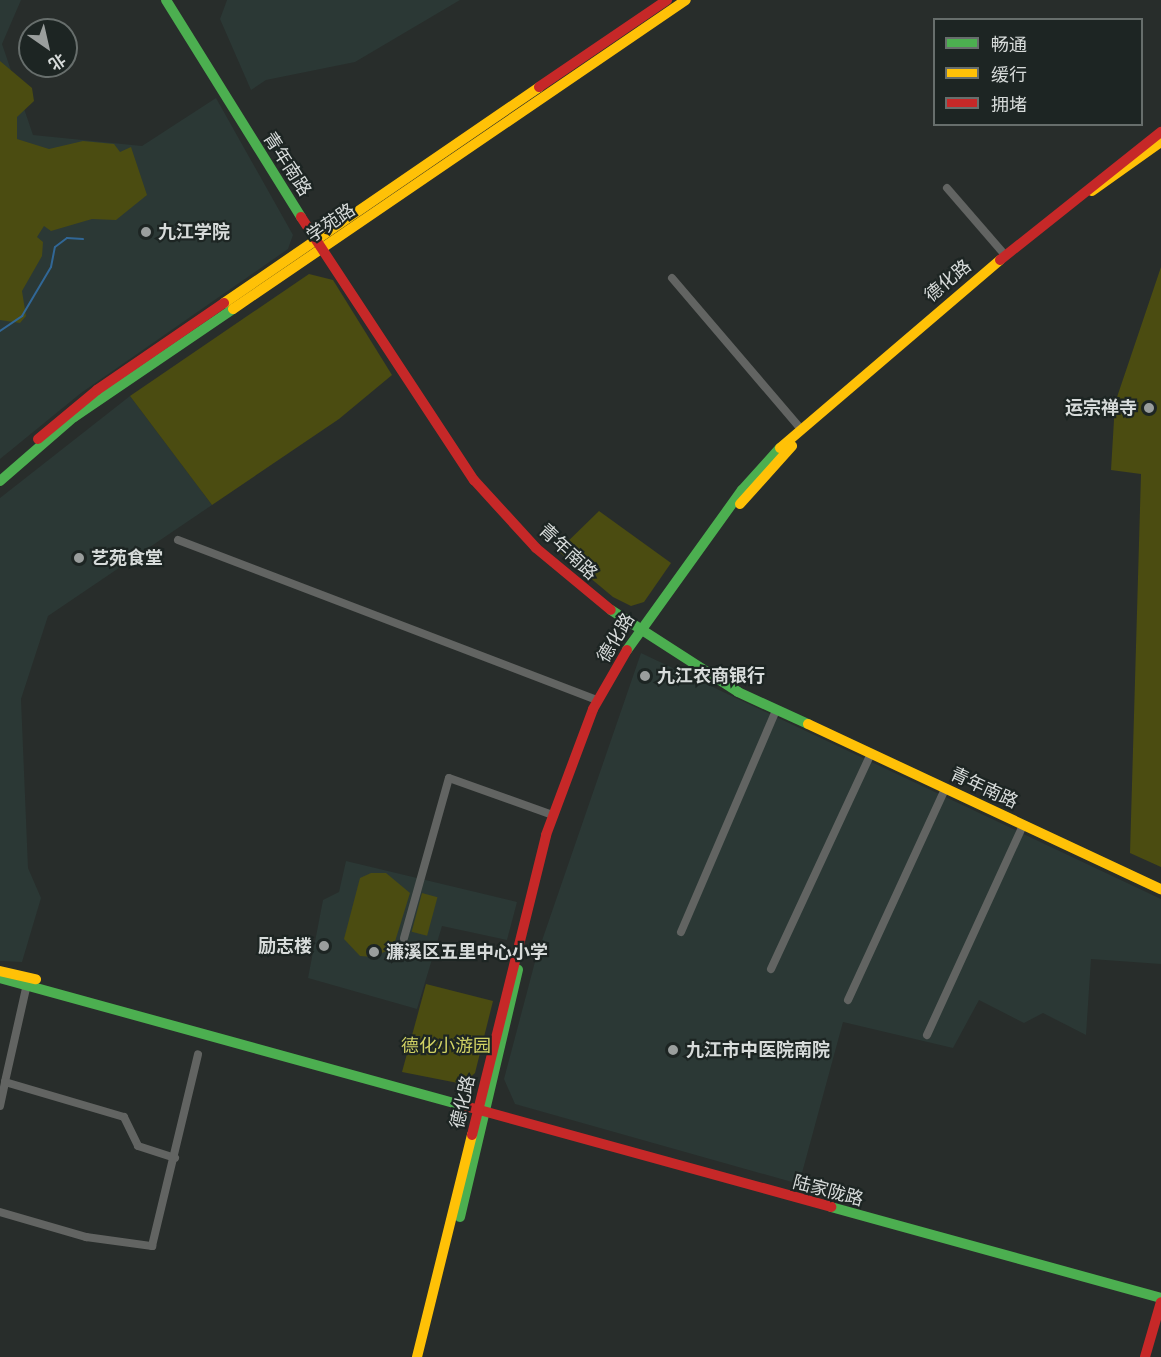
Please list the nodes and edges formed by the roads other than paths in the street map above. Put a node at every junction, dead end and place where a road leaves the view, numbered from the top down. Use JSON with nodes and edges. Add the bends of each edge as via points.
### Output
{"nodes":[{"id":1,"x":166,"y":0,"type":"edge"},
{"id":2,"x":667,"y":0,"type":"edge"},
{"id":3,"x":686,"y":0,"type":"edge"},
{"id":4,"x":1161,"y":132,"type":"edge"},
{"id":5,"x":1161,"y":142,"type":"edge"},
{"id":6,"x":947,"y":188,"type":"dead end"},
{"id":7,"x":320,"y":244,"type":"junction"},
{"id":8,"x":1005,"y":255,"type":"junction"},
{"id":9,"x":672,"y":278,"type":"dead end"},
{"id":10,"x":801,"y":429,"type":"junction"},
{"id":11,"x":0,"y":472,"type":"edge"},
{"id":12,"x":0,"y":481,"type":"edge"},
{"id":13,"x":178,"y":540,"type":"dead end"},
{"id":14,"x":640,"y":634,"type":"junction"},
{"id":15,"x":598,"y":700,"type":"junction"},
{"id":16,"x":776,"y":710,"type":"junction"},
{"id":17,"x":870,"y":754,"type":"junction"},
{"id":18,"x":945,"y":789,"type":"junction"},
{"id":19,"x":553,"y":815,"type":"junction"},
{"id":20,"x":1023,"y":825,"type":"junction"},
{"id":21,"x":1161,"y":889,"type":"edge"},
{"id":22,"x":681,"y":932,"type":"dead end"},
{"id":23,"x":404,"y":938,"type":"dead end"},
{"id":24,"x":771,"y":969,"type":"dead end"},
{"id":25,"x":0,"y":971,"type":"edge"},
{"id":26,"x":0,"y":978,"type":"edge"},
{"id":27,"x":27,"y":984,"type":"junction"},
{"id":28,"x":848,"y":1000,"type":"dead end"},
{"id":29,"x":927,"y":1035,"type":"dead end"},
{"id":30,"x":198,"y":1054,"type":"dead end"},
{"id":31,"x":5,"y":1082,"type":"junction"},
{"id":32,"x":0,"y":1106,"type":"edge"},
{"id":33,"x":483,"y":1107,"type":"junction"},
{"id":34,"x":175,"y":1158,"type":"junction"},
{"id":35,"x":0,"y":1212,"type":"edge"},
{"id":36,"x":1161,"y":1300,"type":"edge"},
{"id":37,"x":417,"y":1357,"type":"edge"},
{"id":38,"x":424,"y":1357,"type":"edge"},
{"id":39,"x":1145,"y":1357,"type":"edge"}],
"edges":[{"from":1,"to":7,"type":"main road","name":"青年南路"},
{"from":2,"to":7,"type":"main road","name":"学苑路"},
{"from":3,"to":7,"type":"main road","name":"学苑路"},
{"from":4,"to":8,"type":"main road","name":"德化路"},
{"from":5,"to":14,"type":"main road","name":"德化路","via":[[1093,190],[803,435],[685,573]]},
{"from":6,"to":8,"type":"street"},
{"from":7,"to":11,"type":"main road","name":"学苑路","via":[[97,390]]},
{"from":7,"to":12,"type":"main road","name":"学苑路","via":[[74,417]]},
{"from":7,"to":14,"type":"main road","name":"青年南路","via":[[474,480],[536,548]]},
{"from":8,"to":10,"type":"main road","name":"德化路"},
{"from":9,"to":10,"type":"street"},
{"from":10,"to":14,"type":"main road","name":"德化路","via":[[742,490]]},
{"from":13,"to":15,"type":"street"},
{"from":14,"to":15,"type":"main road","name":"德化路"},
{"from":14,"to":16,"type":"main road","name":"青年南路"},
{"from":14,"to":33,"type":"main road","name":"德化路","via":[[599,714],[552,835]]},
{"from":15,"to":19,"type":"main road","name":"德化路"},
{"from":16,"to":17,"type":"main road","name":"青年南路"},
{"from":16,"to":22,"type":"street"},
{"from":17,"to":18,"type":"main road","name":"青年南路"},
{"from":17,"to":24,"type":"street"},
{"from":18,"to":20,"type":"main road","name":"青年南路"},
{"from":18,"to":28,"type":"street"},
{"from":19,"to":23,"type":"street","via":[[449,778]]},
{"from":19,"to":33,"type":"main road","name":"德化路"},
{"from":20,"to":21,"type":"main road","name":"青年南路"},
{"from":20,"to":29,"type":"street"},
{"from":25,"to":33,"type":"main road"},
{"from":26,"to":27,"type":"main road"},
{"from":27,"to":31,"type":"street"},
{"from":27,"to":33,"type":"main road"},
{"from":30,"to":34,"type":"street"},
{"from":31,"to":32,"type":"street"},
{"from":31,"to":34,"type":"street","via":[[123,1117],[138,1146]]},
{"from":33,"to":36,"type":"main road","name":"陆家陇路"},
{"from":33,"to":37,"type":"main road","name":"德化路"},
{"from":33,"to":38,"type":"main road","name":"德化路"},
{"from":34,"to":35,"type":"street","via":[[152,1246],[86,1237]]},
{"from":36,"to":39,"type":"main road"}]}
